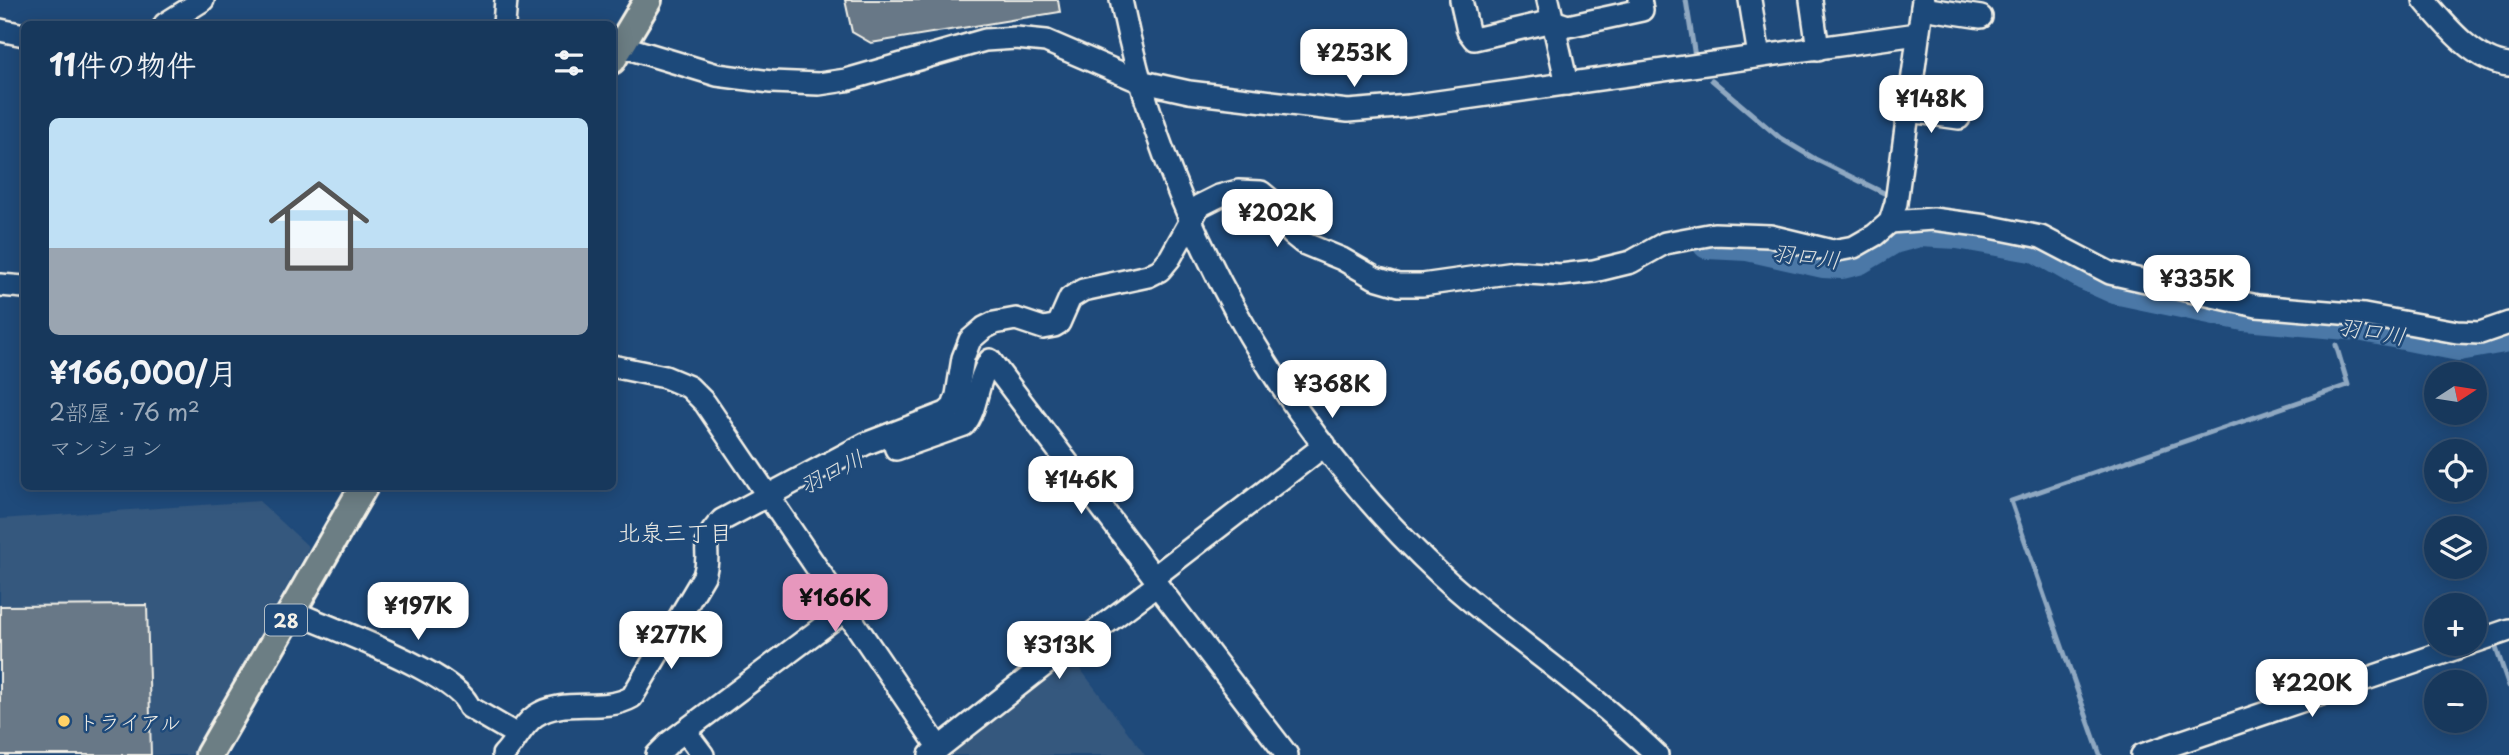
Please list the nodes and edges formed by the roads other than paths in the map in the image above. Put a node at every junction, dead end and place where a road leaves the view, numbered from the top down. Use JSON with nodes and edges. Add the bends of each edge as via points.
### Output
{"nodes":[{"id":1,"x":506,"y":0,"type":"edge"},
{"id":2,"x":648,"y":0,"type":"edge"},
{"id":3,"x":1121,"y":0,"type":"edge"},
{"id":4,"x":1461,"y":0,"type":"edge"},
{"id":5,"x":1548,"y":0,"type":"edge"},
{"id":6,"x":1640,"y":0,"type":"edge"},
{"id":7,"x":1750,"y":0,"type":"edge"},
{"id":8,"x":1811,"y":0,"type":"edge"},
{"id":9,"x":2424,"y":0,"type":"edge"},
{"id":10,"x":196,"y":1,"type":"edge"},
{"id":11,"x":1922,"y":4,"type":"edge"},
{"id":12,"x":1981,"y":17,"type":"dead end"},
{"id":13,"x":169,"y":21,"type":"edge"},
{"id":14,"x":504,"y":21,"type":"edge"},
{"id":15,"x":1553,"y":21,"type":"junction"},
{"id":16,"x":0,"y":30,"type":"edge"},
{"id":17,"x":21,"y":34,"type":"edge"},
{"id":18,"x":1917,"y":34,"type":"junction"},
{"id":19,"x":1818,"y":49,"type":"junction"},
{"id":20,"x":617,"y":53,"type":"edge"},
{"id":21,"x":1759,"y":56,"type":"junction"},
{"id":22,"x":2509,"y":65,"type":"edge"},
{"id":23,"x":1139,"y":82,"type":"junction"},
{"id":24,"x":1567,"y":84,"type":"junction"},
{"id":25,"x":1909,"y":111,"type":"junction"},
{"id":26,"x":1959,"y":118,"type":"dead end"},
{"id":27,"x":1191,"y":222,"type":"junction"},
{"id":28,"x":1890,"y":222,"type":"junction"},
{"id":29,"x":0,"y":285,"type":"edge"},
{"id":30,"x":21,"y":287,"type":"edge"},
{"id":31,"x":2509,"y":323,"type":"edge"},
{"id":32,"x":616,"y":367,"type":"edge"},
{"id":33,"x":891,"y":434,"type":"junction"},
{"id":34,"x":1325,"y":445,"type":"junction"},
{"id":35,"x":362,"y":490,"type":"edge"},
{"id":36,"x":767,"y":495,"type":"junction"},
{"id":37,"x":1155,"y":581,"type":"junction"},
{"id":38,"x":291,"y":611,"type":"junction"},
{"id":39,"x":844,"y":611,"type":"junction"},
{"id":40,"x":2509,"y":630,"type":"edge"},
{"id":41,"x":2487,"y":638,"type":"edge"},
{"id":42,"x":2434,"y":656,"type":"edge"},
{"id":43,"x":685,"y":731,"type":"junction"},
{"id":44,"x":512,"y":732,"type":"dead end"},
{"id":45,"x":934,"y":752,"type":"edge"},
{"id":46,"x":209,"y":755,"type":"edge"},
{"id":47,"x":503,"y":755,"type":"edge"},
{"id":48,"x":657,"y":755,"type":"edge"},
{"id":49,"x":703,"y":755,"type":"edge"},
{"id":50,"x":1287,"y":755,"type":"edge"},
{"id":51,"x":1657,"y":755,"type":"edge"},
{"id":52,"x":2142,"y":755,"type":"edge"}],
"edges":[{"from":1,"to":14,"type":"street"},
{"from":2,"to":20,"type":"main road"},
{"from":3,"to":23,"type":"street"},
{"from":4,"to":15,"type":"street","via":[[1474,38]]},
{"from":5,"to":15,"type":"street"},
{"from":6,"to":15,"type":"street","via":[[1642,10],[1568,26]]},
{"from":7,"to":21,"type":"street"},
{"from":8,"to":19,"type":"street"},
{"from":9,"to":22,"type":"street","via":[[2454,36]]},
{"from":10,"to":13,"type":"street"},
{"from":11,"to":12,"type":"street"},
{"from":11,"to":18,"type":"street"},
{"from":15,"to":24,"type":"street"},
{"from":16,"to":17,"type":"street"},
{"from":18,"to":19,"type":"street"},
{"from":18,"to":25,"type":"street"},
{"from":19,"to":21,"type":"street"},
{"from":20,"to":23,"type":"street","via":[[717,75],[819,84],[985,40],[1016,38],[1046,41]]},
{"from":21,"to":24,"type":"street"},
{"from":23,"to":24,"type":"street","via":[[1348,111]]},
{"from":23,"to":27,"type":"street"},
{"from":25,"to":26,"type":"street"},
{"from":25,"to":28,"type":"street"},
{"from":27,"to":28,"type":"street","via":[[1199,206],[1219,195],[1261,192],[1303,243],[1399,285],[1514,272],[1560,275],[1594,271],[1631,262],[1665,243],[1714,233],[1770,236],[1832,251],[1854,247]]},
{"from":27,"to":33,"type":"street","via":[[1160,270],[1083,290],[1070,298],[1054,326],[1043,328],[1016,319],[984,328],[970,340],[953,407]]},
{"from":27,"to":34,"type":"street","via":[[1241,323]]},
{"from":28,"to":31,"type":"street","via":[[1933,219],[2041,237],[2110,273],[2257,306],[2364,315],[2458,332],[2480,333]]},
{"from":29,"to":30,"type":"street"},
{"from":32,"to":36,"type":"street","via":[[689,387],[705,403]]},
{"from":33,"to":36,"type":"street"},
{"from":33,"to":37,"type":"street","via":[[896,449],[964,425],[990,359]]},
{"from":34,"to":37,"type":"street"},
{"from":34,"to":51,"type":"street","via":[[1363,495],[1442,576]]},
{"from":35,"to":38,"type":"main road","number":"28"},
{"from":36,"to":39,"type":"street"},
{"from":36,"to":47,"type":"street","via":[[711,531],[704,576],[632,697],[621,704],[548,709],[527,723]]},
{"from":37,"to":45,"type":"street"},
{"from":37,"to":50,"type":"street"},
{"from":38,"to":44,"type":"street","via":[[408,661],[452,686],[469,707]]},
{"from":38,"to":46,"type":"main road","number":"28"},
{"from":39,"to":43,"type":"street"},
{"from":39,"to":45,"type":"street"},
{"from":40,"to":41,"type":"street"},
{"from":42,"to":52,"type":"street"},
{"from":43,"to":48,"type":"street"},
{"from":43,"to":49,"type":"street"}]}
